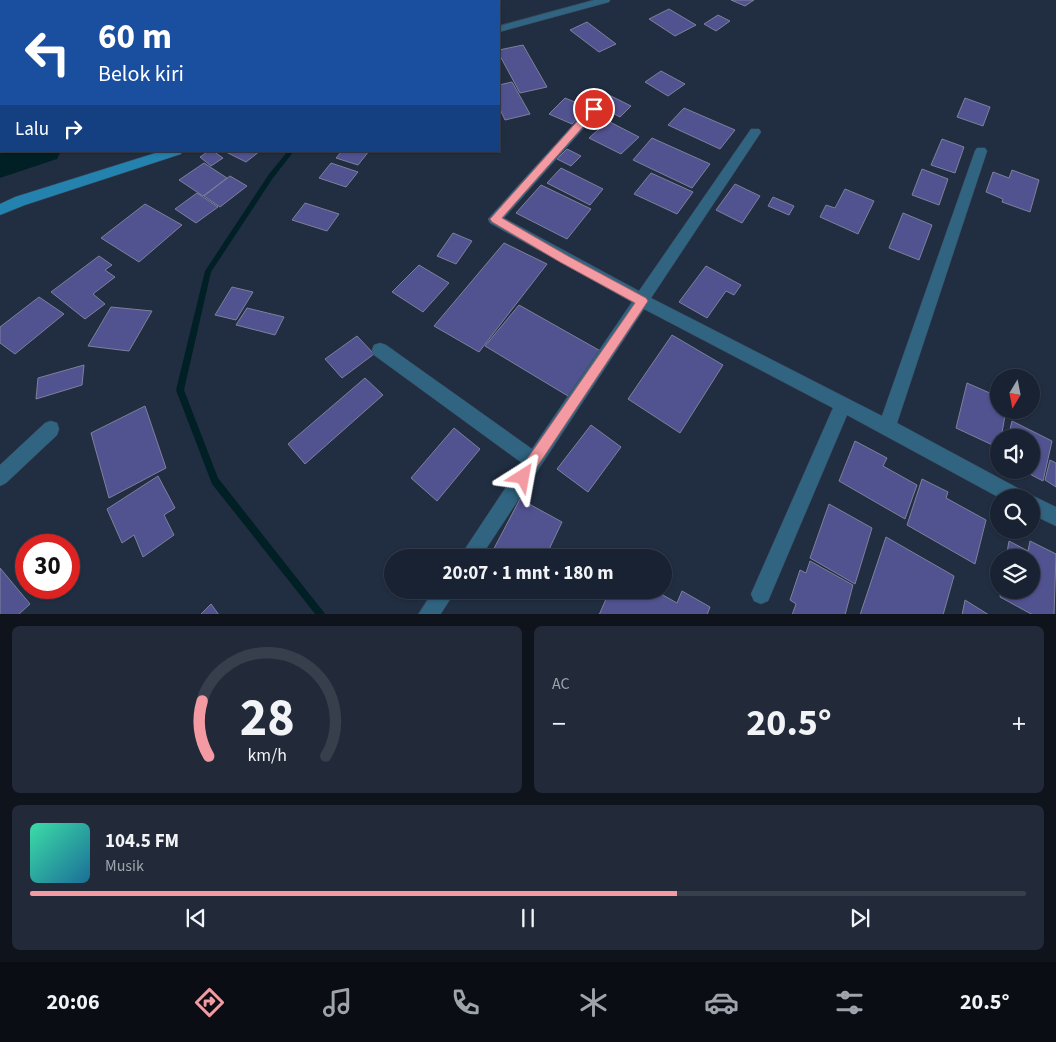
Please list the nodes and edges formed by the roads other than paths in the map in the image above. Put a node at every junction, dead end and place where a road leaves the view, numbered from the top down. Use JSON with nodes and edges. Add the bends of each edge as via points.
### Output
{"nodes":[{"id":1,"x":605,"y":0,"type":"edge"},
{"id":2,"x":500,"y":29,"type":"edge"},
{"id":3,"x":594,"y":109,"type":"dead end"},
{"id":4,"x":755,"y":132,"type":"dead end"},
{"id":5,"x":981,"y":151,"type":"dead end"},
{"id":6,"x":174,"y":152,"type":"edge"},
{"id":7,"x":0,"y":210,"type":"edge"},
{"id":8,"x":642,"y":301,"type":"junction"},
{"id":9,"x":380,"y":350,"type":"dead end"},
{"id":10,"x":843,"y":404,"type":"junction"},
{"id":11,"x":887,"y":427,"type":"junction"},
{"id":12,"x":51,"y":429,"type":"dead end"},
{"id":13,"x":534,"y":461,"type":"junction"},
{"id":14,"x":0,"y":477,"type":"edge"},
{"id":15,"x":1002,"y":489,"type":"edge"},
{"id":16,"x":1040,"y":509,"type":"edge"},
{"id":17,"x":1056,"y":517,"type":"edge"},
{"id":18,"x":474,"y":549,"type":"edge"},
{"id":19,"x":760,"y":594,"type":"dead end"},
{"id":20,"x":439,"y":599,"type":"edge"},
{"id":21,"x":428,"y":614,"type":"edge"}],
"edges":[{"from":1,"to":2,"type":"street"},
{"from":3,"to":8,"type":"street","via":[[495,219]]},
{"from":4,"to":8,"type":"street"},
{"from":5,"to":11,"type":"street"},
{"from":6,"to":7,"type":"street"},
{"from":8,"to":10,"type":"street"},
{"from":8,"to":13,"type":"street"},
{"from":9,"to":13,"type":"street"},
{"from":10,"to":11,"type":"street"},
{"from":10,"to":19,"type":"street"},
{"from":11,"to":15,"type":"street"},
{"from":12,"to":14,"type":"street"},
{"from":13,"to":18,"type":"street"},
{"from":16,"to":17,"type":"street"},
{"from":20,"to":21,"type":"street"}]}
